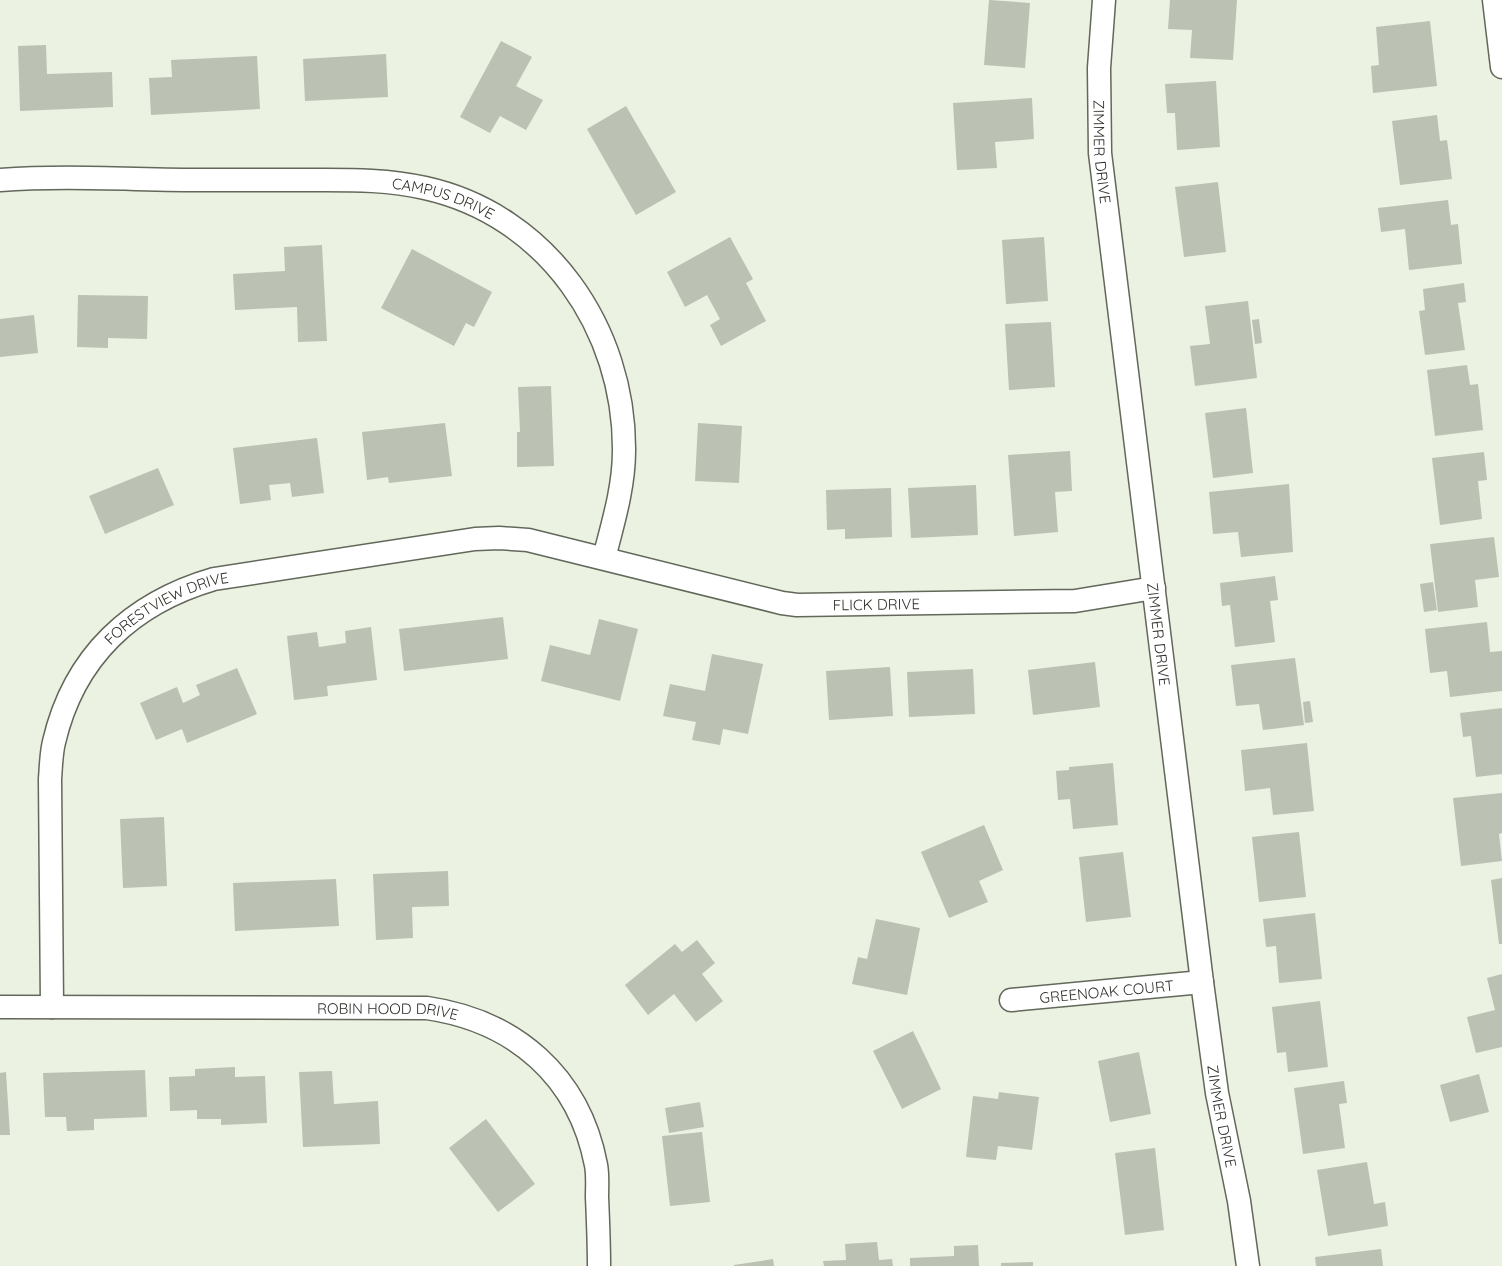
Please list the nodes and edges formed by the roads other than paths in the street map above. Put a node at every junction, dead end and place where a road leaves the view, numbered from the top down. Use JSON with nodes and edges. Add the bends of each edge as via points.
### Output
{"nodes":[{"id":1,"x":1104,"y":0,"type":"edge"},
{"id":2,"x":1494,"y":0,"type":"edge"},
{"id":3,"x":1502,"y":67,"type":"edge"},
{"id":4,"x":0,"y":180,"type":"edge"},
{"id":5,"x":604,"y":558,"type":"junction"},
{"id":6,"x":1154,"y":588,"type":"junction"},
{"id":7,"x":1202,"y":982,"type":"junction"},
{"id":8,"x":1011,"y":1000,"type":"dead end"},
{"id":9,"x":52,"y":1006,"type":"junction"},
{"id":10,"x":0,"y":1007,"type":"edge"},
{"id":11,"x":599,"y":1266,"type":"edge"},
{"id":12,"x":1248,"y":1266,"type":"edge"}],
"edges":[{"from":1,"to":6,"type":"street","name":"ZIMMER DRIVE","via":[[1099,68],[1100,153]]},
{"from":2,"to":3,"type":"street"},
{"from":4,"to":5,"type":"street","name":"CAMPUS DRIVE","via":[[369,180],[447,194],[493,214],[566,277],[604,340],[612,362],[622,406],[624,453],[618,503]]},
{"from":5,"to":6,"type":"street","name":"FLICK DRIVE","via":[[797,605],[1075,601]]},
{"from":5,"to":9,"type":"street","name":"FORESTVIEW DRIVE","via":[[528,540],[475,539],[214,579],[169,595],[129,620],[80,675],[64,708],[54,744],[50,779]]},
{"from":6,"to":7,"type":"street","name":"ZIMMER DRIVE"},
{"from":7,"to":8,"type":"street","name":"GREENOAK COURT"},
{"from":7,"to":12,"type":"street","name":"ZIMMER DRIVE"},
{"from":9,"to":10,"type":"street","name":"ROBIN HOOD DRIVE"},
{"from":9,"to":11,"type":"street","name":"ROBIN HOOD DRIVE","via":[[427,1008],[450,1011],[500,1030],[535,1054],[557,1078],[576,1106],[589,1136],[597,1167]]}]}
